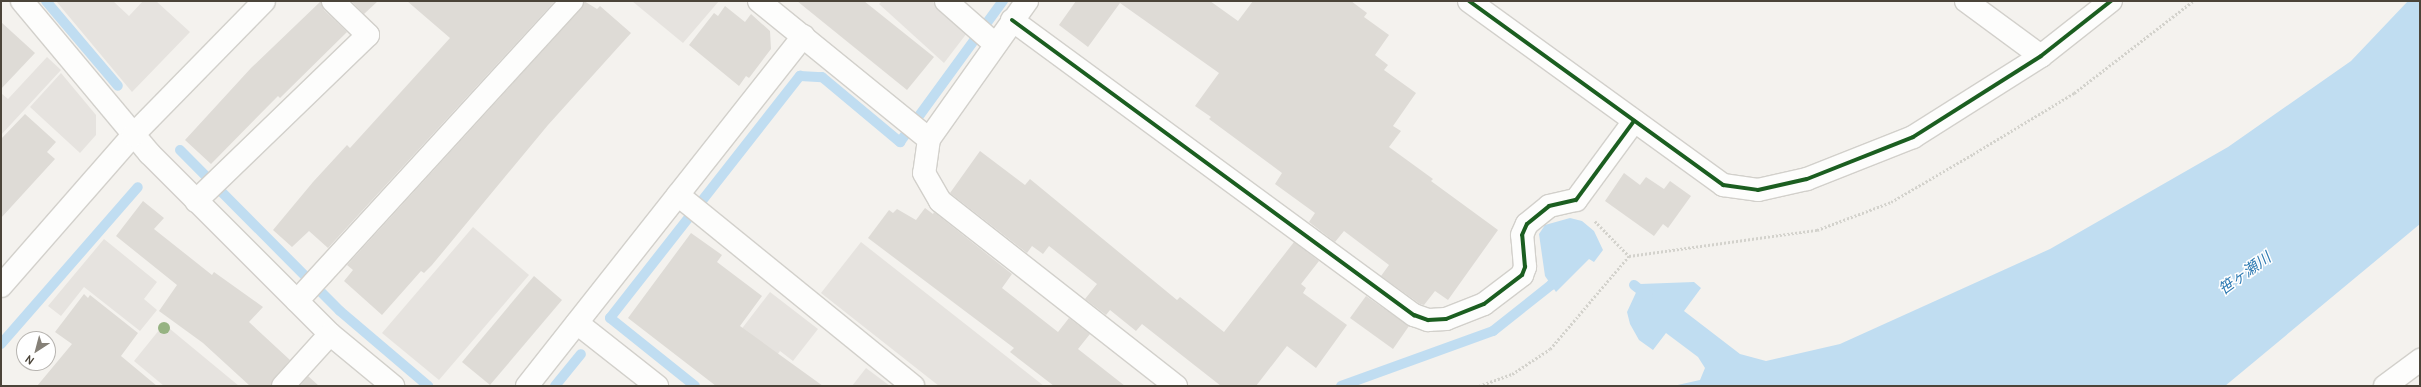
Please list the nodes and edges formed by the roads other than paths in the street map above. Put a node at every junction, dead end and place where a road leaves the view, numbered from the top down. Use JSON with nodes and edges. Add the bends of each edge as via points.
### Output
{"nodes":[{"id":1,"x":22,"y":1,"type":"edge"},
{"id":2,"x":264,"y":1,"type":"edge"},
{"id":3,"x":333,"y":1,"type":"edge"},
{"id":4,"x":572,"y":1,"type":"edge"},
{"id":5,"x":759,"y":1,"type":"edge"},
{"id":6,"x":946,"y":1,"type":"edge"},
{"id":7,"x":1027,"y":1,"type":"edge"},
{"id":8,"x":1469,"y":1,"type":"edge"},
{"id":9,"x":1966,"y":1,"type":"edge"},
{"id":10,"x":2111,"y":1,"type":"edge"},
{"id":11,"x":1012,"y":20,"type":"junction"},
{"id":12,"x":984,"y":35,"type":"junction"},
{"id":13,"x":804,"y":36,"type":"junction"},
{"id":14,"x":2041,"y":56,"type":"junction"},
{"id":15,"x":1634,"y":121,"type":"junction"},
{"id":16,"x":917,"y":129,"type":"junction"},
{"id":17,"x":133,"y":135,"type":"junction"},
{"id":18,"x":207,"y":190,"type":"junction"},
{"id":19,"x":690,"y":205,"type":"junction"},
{"id":20,"x":1,"y":286,"type":"edge"},
{"id":21,"x":307,"y":289,"type":"junction"},
{"id":22,"x":577,"y":323,"type":"junction"},
{"id":23,"x":330,"y":334,"type":"junction"},
{"id":24,"x":2420,"y":360,"type":"edge"},
{"id":25,"x":283,"y":386,"type":"edge"},
{"id":26,"x":393,"y":386,"type":"edge"},
{"id":27,"x":527,"y":386,"type":"edge"},
{"id":28,"x":657,"y":386,"type":"edge"},
{"id":29,"x":913,"y":386,"type":"edge"},
{"id":30,"x":1176,"y":386,"type":"edge"},
{"id":31,"x":2385,"y":386,"type":"edge"}],
"edges":[{"from":1,"to":17,"type":"street"},
{"from":2,"to":17,"type":"street"},
{"from":3,"to":18,"type":"street","via":[[368,35]]},
{"from":4,"to":21,"type":"street"},
{"from":5,"to":13,"type":"street"},
{"from":6,"to":12,"type":"street"},
{"from":7,"to":11,"type":"street"},
{"from":8,"to":15,"type":"street"},
{"from":9,"to":14,"type":"street"},
{"from":10,"to":14,"type":"street"},
{"from":11,"to":12,"type":"street"},
{"from":11,"to":15,"type":"street","via":[[1408,310],[1428,320],[1446,319],[1484,304],[1522,275],[1525,267],[1522,235],[1527,224],[1549,206],[1576,200]]},
{"from":12,"to":16,"type":"street"},
{"from":13,"to":16,"type":"street"},
{"from":13,"to":19,"type":"street"},
{"from":14,"to":15,"type":"street","via":[[1913,138],[1892,148],[1806,179],[1758,190],[1723,185]]},
{"from":16,"to":30,"type":"street","via":[[924,173],[940,201]]},
{"from":17,"to":18,"type":"street"},
{"from":17,"to":20,"type":"street"},
{"from":18,"to":21,"type":"street"},
{"from":19,"to":22,"type":"street"},
{"from":19,"to":29,"type":"street"},
{"from":21,"to":23,"type":"street"},
{"from":22,"to":27,"type":"street"},
{"from":22,"to":28,"type":"street"},
{"from":23,"to":25,"type":"street"},
{"from":23,"to":26,"type":"street"},
{"from":24,"to":31,"type":"street"}]}
